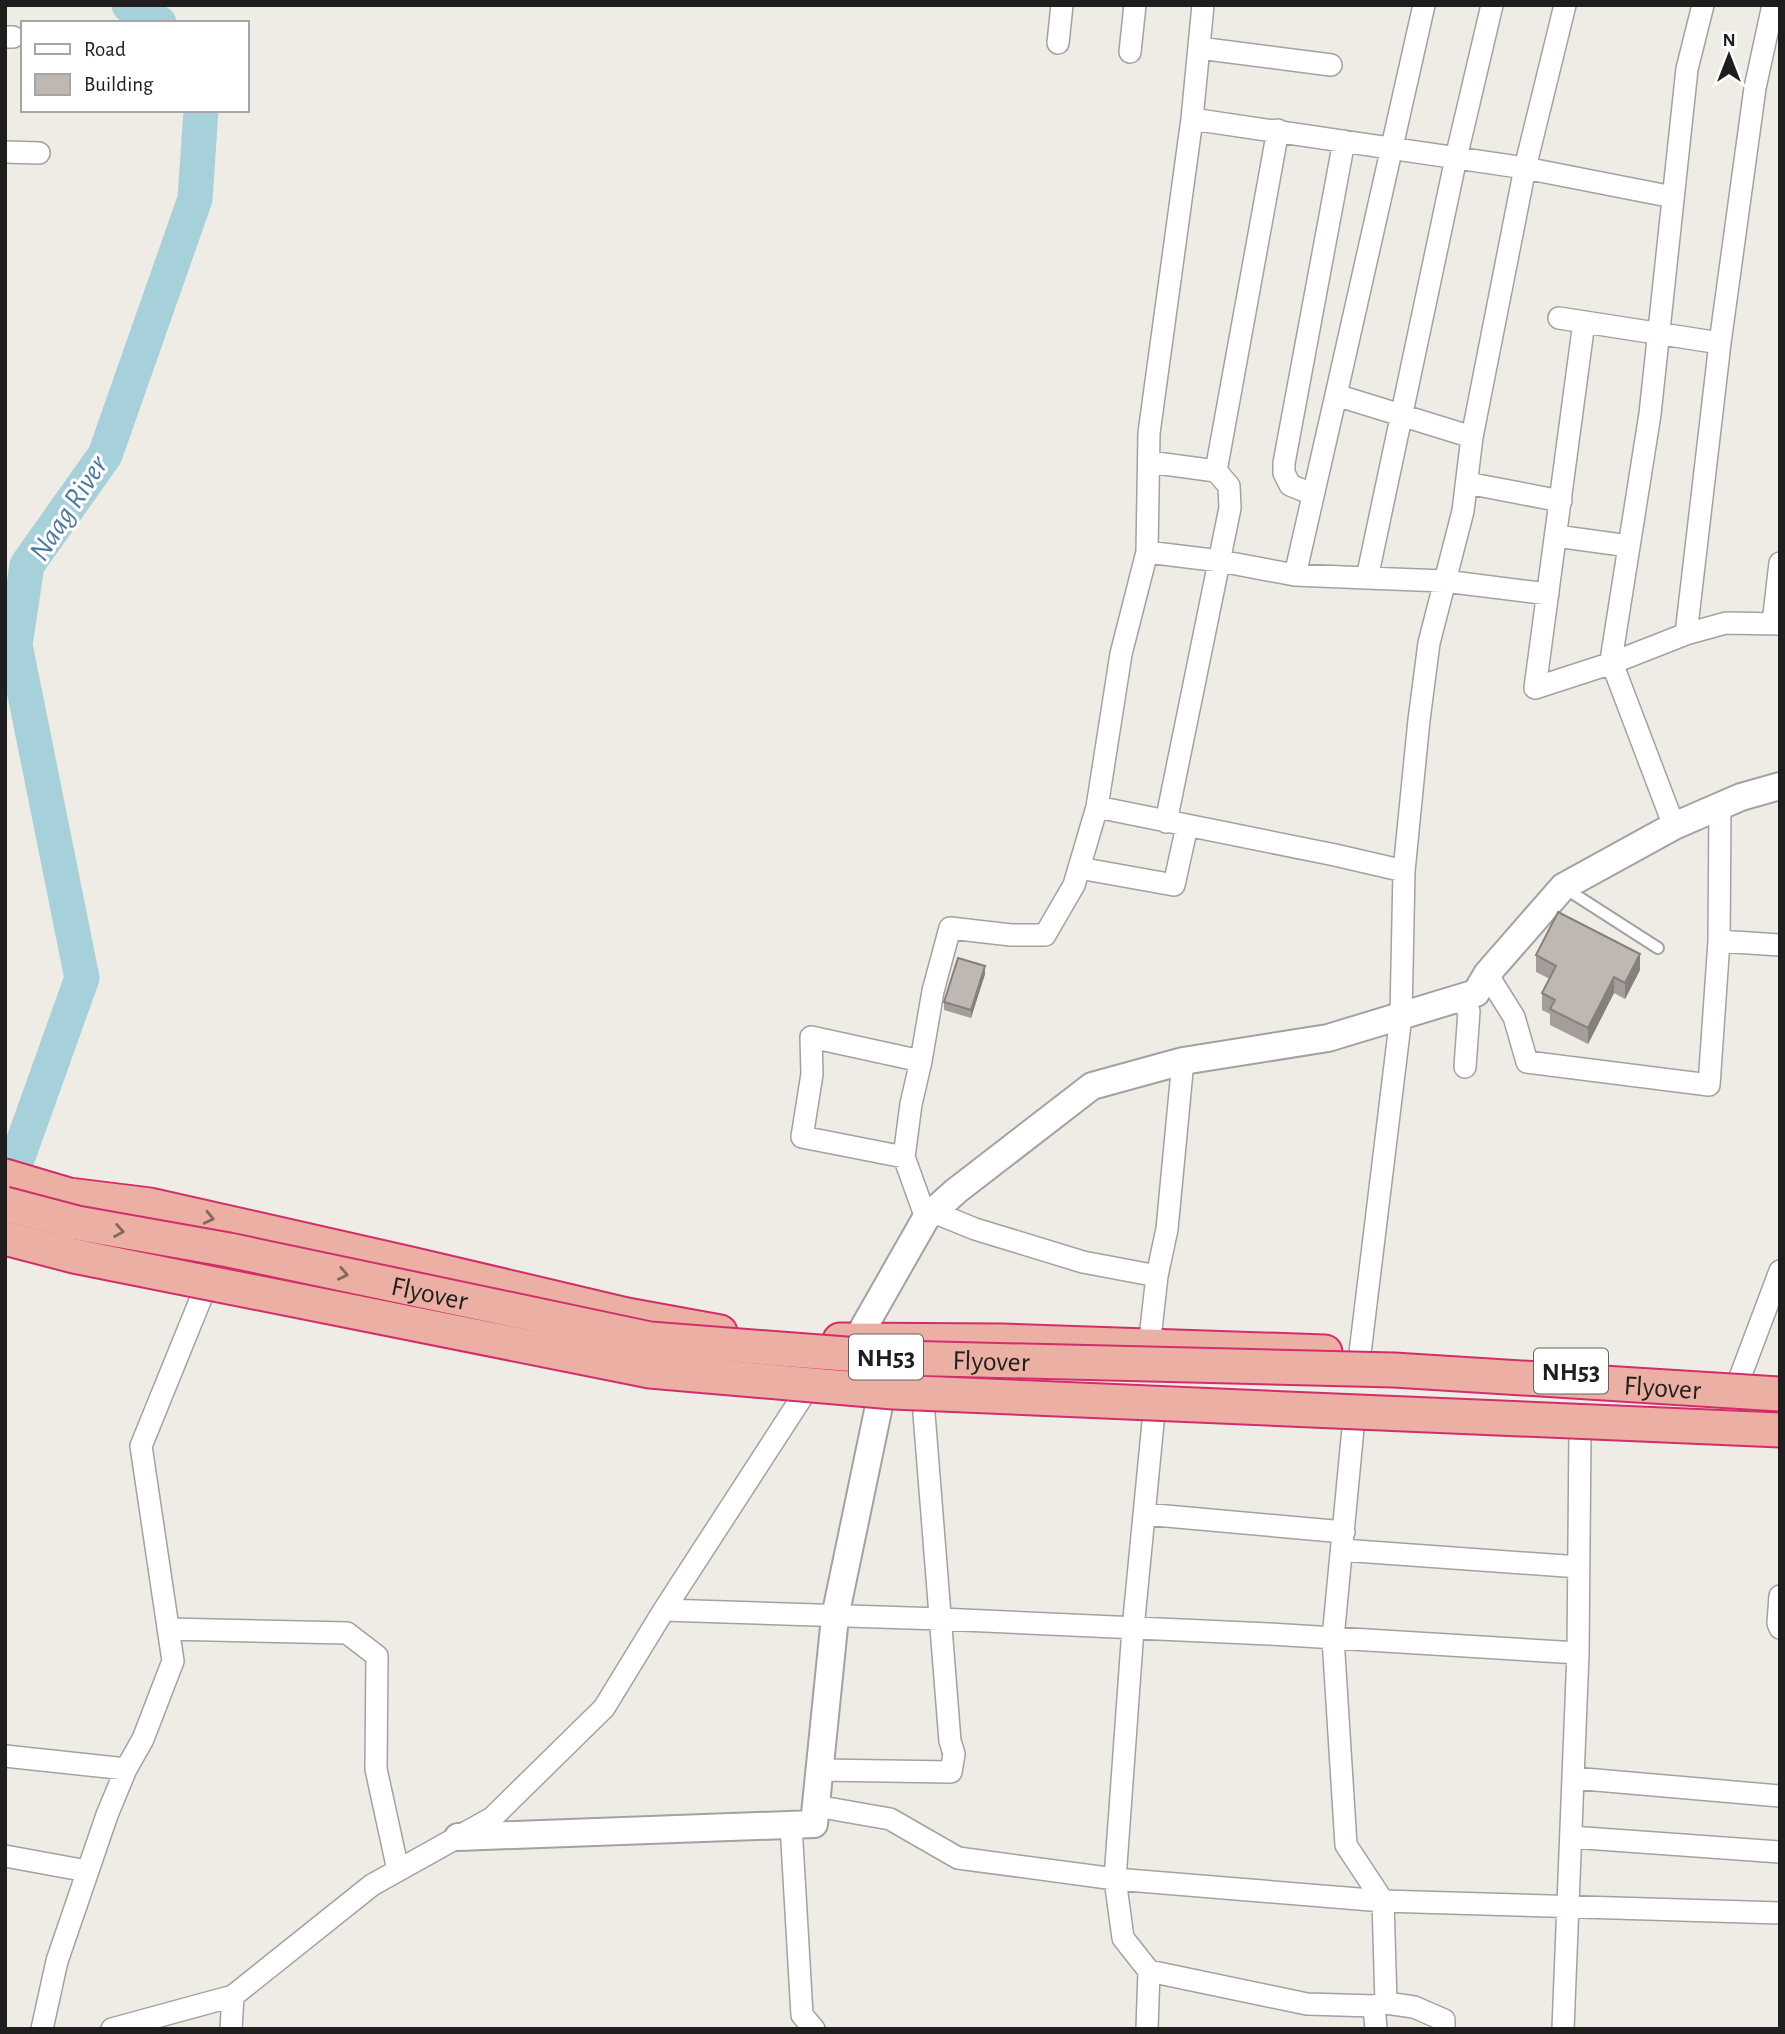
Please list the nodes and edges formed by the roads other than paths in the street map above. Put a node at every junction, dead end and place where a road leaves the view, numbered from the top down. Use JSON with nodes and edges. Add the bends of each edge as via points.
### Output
{"nodes":[{"id":1,"x":1062,"y":5,"type":"edge"},
{"id":2,"x":1135,"y":5,"type":"edge"},
{"id":3,"x":1203,"y":5,"type":"edge"},
{"id":4,"x":1424,"y":5,"type":"edge"},
{"id":5,"x":1492,"y":5,"type":"edge"},
{"id":6,"x":1565,"y":5,"type":"edge"},
{"id":7,"x":1703,"y":5,"type":"edge"},
{"id":8,"x":1773,"y":5,"type":"edge"},
{"id":9,"x":1058,"y":43,"type":"dead end"},
{"id":10,"x":1199,"y":48,"type":"junction"},
{"id":11,"x":1130,"y":52,"type":"dead end"},
{"id":12,"x":1331,"y":65,"type":"dead end"},
{"id":13,"x":1192,"y":120,"type":"junction"},
{"id":14,"x":1278,"y":130,"type":"junction"},
{"id":15,"x":1344,"y":141,"type":"junction"},
{"id":16,"x":1391,"y":147,"type":"junction"},
{"id":17,"x":5,"y":152,"type":"edge"},
{"id":18,"x":39,"y":153,"type":"dead end"},
{"id":19,"x":1457,"y":158,"type":"junction"},
{"id":20,"x":1525,"y":168,"type":"junction"},
{"id":21,"x":1673,"y":197,"type":"junction"},
{"id":22,"x":1559,"y":317,"type":"dead end"},
{"id":23,"x":1584,"y":322,"type":"junction"},
{"id":24,"x":1659,"y":334,"type":"junction"},
{"id":25,"x":1720,"y":343,"type":"junction"},
{"id":26,"x":1336,"y":395,"type":"junction"},
{"id":27,"x":1401,"y":416,"type":"junction"},
{"id":28,"x":1472,"y":438,"type":"junction"},
{"id":29,"x":1149,"y":462,"type":"junction"},
{"id":30,"x":1216,"y":471,"type":"junction"},
{"id":31,"x":1467,"y":483,"type":"junction"},
{"id":32,"x":1312,"y":494,"type":"junction"},
{"id":33,"x":1561,"y":501,"type":"junction"},
{"id":34,"x":1556,"y":536,"type":"junction"},
{"id":35,"x":1629,"y":546,"type":"junction"},
{"id":36,"x":1147,"y":552,"type":"junction"},
{"id":37,"x":1220,"y":561,"type":"junction"},
{"id":38,"x":1780,"y":563,"type":"edge"},
{"id":39,"x":1295,"y":575,"type":"junction"},
{"id":40,"x":1367,"y":578,"type":"junction"},
{"id":41,"x":1444,"y":581,"type":"junction"},
{"id":42,"x":1548,"y":594,"type":"junction"},
{"id":43,"x":1776,"y":623,"type":"edge"},
{"id":44,"x":1686,"y":634,"type":"junction"},
{"id":45,"x":1612,"y":663,"type":"junction"},
{"id":46,"x":1780,"y":786,"type":"edge"},
{"id":47,"x":1720,"y":806,"type":"junction"},
{"id":48,"x":1097,"y":807,"type":"junction"},
{"id":49,"x":1176,"y":824,"type":"junction"},
{"id":50,"x":1674,"y":826,"type":"junction"},
{"id":51,"x":1079,"y":867,"type":"junction"},
{"id":52,"x":1404,"y":871,"type":"junction"},
{"id":53,"x":1563,"y":887,"type":"junction"},
{"id":54,"x":1719,"y":941,"type":"junction"},
{"id":55,"x":1780,"y":945,"type":"edge"},
{"id":56,"x":1658,"y":947,"type":"dead end"},
{"id":57,"x":1487,"y":974,"type":"junction"},
{"id":58,"x":1460,"y":998,"type":"junction"},
{"id":59,"x":1401,"y":1016,"type":"junction"},
{"id":60,"x":921,"y":1061,"type":"junction"},
{"id":61,"x":1183,"y":1061,"type":"junction"},
{"id":62,"x":1465,"y":1067,"type":"dead end"},
{"id":63,"x":904,"y":1157,"type":"junction"},
{"id":64,"x":5,"y":1176,"type":"edge"},
{"id":65,"x":69,"y":1195,"type":"junction"},
{"id":66,"x":5,"y":1204,"type":"edge"},
{"id":67,"x":930,"y":1215,"type":"junction"},
{"id":68,"x":5,"y":1238,"type":"edge"},
{"id":69,"x":5,"y":1253,"type":"edge"},
{"id":70,"x":51,"y":1265,"type":"junction"},
{"id":71,"x":1780,"y":1271,"type":"edge"},
{"id":72,"x":1157,"y":1276,"type":"junction"},
{"id":73,"x":204,"y":1292,"type":"junction"},
{"id":74,"x":856,"y":1341,"type":"junction"},
{"id":75,"x":1134,"y":1346,"type":"junction"},
{"id":76,"x":1360,"y":1353,"type":"junction"},
{"id":77,"x":1587,"y":1372,"type":"junction"},
{"id":78,"x":1739,"y":1380,"type":"junction"},
{"id":79,"x":1780,"y":1384,"type":"edge"},
{"id":80,"x":804,"y":1394,"type":"junction"},
{"id":81,"x":1780,"y":1394,"type":"edge"},
{"id":82,"x":880,"y":1401,"type":"junction"},
{"id":83,"x":923,"y":1401,"type":"junction"},
{"id":84,"x":1116,"y":1411,"type":"junction"},
{"id":85,"x":1154,"y":1412,"type":"junction"},
{"id":86,"x":1354,"y":1418,"type":"junction"},
{"id":87,"x":1780,"y":1430,"type":"edge"},
{"id":88,"x":1580,"y":1432,"type":"junction"},
{"id":89,"x":1780,"y":1443,"type":"edge"},
{"id":90,"x":1144,"y":1514,"type":"junction"},
{"id":91,"x":1343,"y":1541,"type":"junction"},
{"id":92,"x":1579,"y":1567,"type":"junction"},
{"id":93,"x":1780,"y":1596,"type":"edge"},
{"id":94,"x":664,"y":1611,"type":"junction"},
{"id":95,"x":835,"y":1617,"type":"junction"},
{"id":96,"x":942,"y":1619,"type":"junction"},
{"id":97,"x":1780,"y":1628,"type":"edge"},
{"id":98,"x":168,"y":1629,"type":"junction"},
{"id":99,"x":1133,"y":1629,"type":"junction"},
{"id":100,"x":1334,"y":1638,"type":"junction"},
{"id":101,"x":1578,"y":1653,"type":"junction"},
{"id":102,"x":5,"y":1756,"type":"edge"},
{"id":103,"x":126,"y":1769,"type":"junction"},
{"id":104,"x":820,"y":1770,"type":"junction"},
{"id":105,"x":1573,"y":1779,"type":"junction"},
{"id":106,"x":1780,"y":1796,"type":"edge"},
{"id":107,"x":816,"y":1806,"type":"junction"},
{"id":108,"x":791,"y":1825,"type":"junction"},
{"id":109,"x":458,"y":1837,"type":"junction"},
{"id":110,"x":1571,"y":1837,"type":"junction"},
{"id":111,"x":1780,"y":1852,"type":"edge"},
{"id":112,"x":5,"y":1856,"type":"edge"},
{"id":113,"x":398,"y":1870,"type":"junction"},
{"id":114,"x":87,"y":1871,"type":"junction"},
{"id":115,"x":1115,"y":1879,"type":"junction"},
{"id":116,"x":1383,"y":1901,"type":"junction"},
{"id":117,"x":1567,"y":1905,"type":"junction"},
{"id":118,"x":1780,"y":1913,"type":"edge"},
{"id":119,"x":1149,"y":1971,"type":"junction"},
{"id":120,"x":233,"y":1996,"type":"junction"},
{"id":121,"x":1380,"y":2004,"type":"junction"},
{"id":122,"x":42,"y":2029,"type":"edge"},
{"id":123,"x":112,"y":2029,"type":"edge"},
{"id":124,"x":231,"y":2029,"type":"edge"},
{"id":125,"x":814,"y":2029,"type":"edge"},
{"id":126,"x":1147,"y":2029,"type":"edge"},
{"id":127,"x":1376,"y":2029,"type":"edge"},
{"id":128,"x":1444,"y":2029,"type":"edge"},
{"id":129,"x":1563,"y":2029,"type":"edge"}],
"edges":[{"from":1,"to":9,"type":"street"},
{"from":2,"to":11,"type":"street"},
{"from":3,"to":10,"type":"street"},
{"from":4,"to":16,"type":"street"},
{"from":5,"to":19,"type":"street"},
{"from":6,"to":20,"type":"street"},
{"from":7,"to":21,"type":"street","via":[[1687,69]]},
{"from":8,"to":25,"type":"street","via":[[1755,88]]},
{"from":10,"to":12,"type":"street"},
{"from":10,"to":13,"type":"street"},
{"from":13,"to":14,"type":"street"},
{"from":13,"to":29,"type":"street","via":[[1149,433]]},
{"from":14,"to":15,"type":"street"},
{"from":14,"to":30,"type":"street"},
{"from":15,"to":16,"type":"street"},
{"from":15,"to":32,"type":"street","via":[[1284,463],[1290,485]]},
{"from":16,"to":19,"type":"street"},
{"from":16,"to":26,"type":"street"},
{"from":17,"to":18,"type":"street"},
{"from":19,"to":20,"type":"street"},
{"from":19,"to":27,"type":"street"},
{"from":20,"to":21,"type":"street"},
{"from":20,"to":28,"type":"street"},
{"from":21,"to":24,"type":"street"},
{"from":22,"to":23,"type":"street"},
{"from":23,"to":24,"type":"street"},
{"from":23,"to":33,"type":"street"},
{"from":24,"to":25,"type":"street"},
{"from":24,"to":35,"type":"street"},
{"from":25,"to":44,"type":"street"},
{"from":26,"to":27,"type":"street"},
{"from":26,"to":32,"type":"street"},
{"from":27,"to":28,"type":"street"},
{"from":27,"to":40,"type":"street"},
{"from":28,"to":31,"type":"street"},
{"from":29,"to":30,"type":"street"},
{"from":29,"to":36,"type":"street"},
{"from":30,"to":37,"type":"street","via":[[1229,486],[1230,508]]},
{"from":31,"to":33,"type":"street"},
{"from":31,"to":41,"type":"street"},
{"from":32,"to":39,"type":"street"},
{"from":33,"to":34,"type":"street"},
{"from":34,"to":35,"type":"street"},
{"from":34,"to":42,"type":"street"},
{"from":35,"to":45,"type":"street"},
{"from":36,"to":37,"type":"street"},
{"from":36,"to":48,"type":"street","via":[[1121,654]]},
{"from":37,"to":39,"type":"street"},
{"from":37,"to":49,"type":"street","via":[[1206,620]]},
{"from":38,"to":43,"type":"street"},
{"from":39,"to":40,"type":"street"},
{"from":40,"to":41,"type":"street"},
{"from":41,"to":42,"type":"street"},
{"from":41,"to":52,"type":"street","via":[[1427,656]]},
{"from":42,"to":45,"type":"street","via":[[1535,688]]},
{"from":43,"to":44,"type":"street","via":[[1726,623]]},
{"from":44,"to":45,"type":"street"},
{"from":45,"to":50,"type":"street"},
{"from":46,"to":47,"type":"street"},
{"from":47,"to":50,"type":"street"},
{"from":47,"to":54,"type":"street"},
{"from":48,"to":49,"type":"street"},
{"from":48,"to":51,"type":"street"},
{"from":49,"to":51,"type":"street","via":[[1174,886]]},
{"from":49,"to":52,"type":"street"},
{"from":50,"to":53,"type":"street"},
{"from":51,"to":60,"type":"street","via":[[1074,885],[1045,935],[950,928]]},
{"from":52,"to":59,"type":"street"},
{"from":53,"to":56,"type":"lane"},
{"from":53,"to":57,"type":"street"},
{"from":54,"to":55,"type":"street"},
{"from":54,"to":57,"type":"street","via":[[1709,1085],[1527,1062],[1514,1017]]},
{"from":57,"to":58,"type":"street","via":[[1476,993]]},
{"from":58,"to":59,"type":"street"},
{"from":58,"to":62,"type":"street","via":[[1469,1011]]},
{"from":59,"to":61,"type":"street","via":[[1328,1038]]},
{"from":59,"to":76,"type":"street"},
{"from":60,"to":63,"type":"street"},
{"from":60,"to":63,"type":"street","via":[[811,1037],[812,1074],[802,1137]]},
{"from":61,"to":67,"type":"street","via":[[1092,1086]]},
{"from":61,"to":72,"type":"street","via":[[1167,1229]]},
{"from":63,"to":67,"type":"street"},
{"from":64,"to":65,"type":"highway","number":"NH53"},
{"from":65,"to":70,"type":"highway"},
{"from":65,"to":74,"type":"highway","number":"NH53","one_way":true,"via":[[150,1205],[627,1315],[737,1335]]},
{"from":66,"to":81,"type":"highway","name":"Flyover","number":"NH53","one_way":true,"bridge":true,"via":[[77,1223],[229,1250],[650,1339],[898,1358],[1394,1370]]},
{"from":67,"to":72,"type":"street","via":[[1083,1262]]},
{"from":67,"to":74,"type":"street"},
{"from":68,"to":87,"type":"highway","name":"Flyover","number":"NH53","bridge":true,"via":[[74,1256],[650,1371],[893,1392]]},
{"from":69,"to":70,"type":"highway","number":"NH53"},
{"from":70,"to":73,"type":"highway","number":"NH53"},
{"from":71,"to":78,"type":"street"},
{"from":72,"to":75,"type":"street"},
{"from":73,"to":80,"type":"highway","number":"NH53","via":[[320,1309],[651,1378],[768,1395]]},
{"from":73,"to":98,"type":"street","via":[[141,1446]]},
{"from":74,"to":75,"type":"highway","number":"NH53"},
{"from":74,"to":82,"type":"street"},
{"from":75,"to":76,"type":"highway","number":"NH53"},
{"from":75,"to":84,"type":"highway"},
{"from":76,"to":77,"type":"highway","number":"NH53"},
{"from":77,"to":78,"type":"highway","number":"NH53"},
{"from":77,"to":88,"type":"highway"},
{"from":78,"to":79,"type":"highway","number":"NH53"},
{"from":80,"to":82,"type":"highway","number":"NH53"},
{"from":80,"to":94,"type":"street"},
{"from":82,"to":83,"type":"highway","number":"NH53"},
{"from":82,"to":95,"type":"street"},
{"from":83,"to":84,"type":"highway","number":"NH53"},
{"from":83,"to":96,"type":"street"},
{"from":84,"to":85,"type":"highway","number":"NH53"},
{"from":85,"to":86,"type":"highway","number":"NH53"},
{"from":85,"to":90,"type":"street"},
{"from":86,"to":88,"type":"highway","number":"NH53"},
{"from":86,"to":91,"type":"street"},
{"from":88,"to":89,"type":"highway","number":"NH53"},
{"from":88,"to":92,"type":"street"},
{"from":90,"to":91,"type":"street"},
{"from":90,"to":99,"type":"street"},
{"from":91,"to":92,"type":"street"},
{"from":91,"to":100,"type":"street"},
{"from":92,"to":101,"type":"street"},
{"from":93,"to":97,"type":"street"},
{"from":94,"to":95,"type":"street"},
{"from":94,"to":109,"type":"street","via":[[604,1708],[492,1818]]},
{"from":95,"to":96,"type":"street"},
{"from":95,"to":104,"type":"street"},
{"from":96,"to":99,"type":"street"},
{"from":96,"to":104,"type":"street","via":[[954,1754],[951,1772]]},
{"from":98,"to":103,"type":"street","via":[[173,1661],[143,1740]]},
{"from":98,"to":113,"type":"street","via":[[347,1633],[377,1656],[376,1769]]},
{"from":99,"to":100,"type":"street"},
{"from":99,"to":115,"type":"street"},
{"from":100,"to":101,"type":"street"},
{"from":100,"to":116,"type":"street","via":[[1346,1845]]},
{"from":101,"to":105,"type":"street"},
{"from":102,"to":103,"type":"street"},
{"from":103,"to":114,"type":"street"},
{"from":104,"to":107,"type":"street"},
{"from":105,"to":106,"type":"street"},
{"from":105,"to":110,"type":"street"},
{"from":107,"to":108,"type":"street","via":[[814,1824]]},
{"from":107,"to":115,"type":"street","via":[[890,1819],[958,1858]]},
{"from":108,"to":109,"type":"street"},
{"from":108,"to":125,"type":"street","via":[[802,2015]]},
{"from":109,"to":113,"type":"street"},
{"from":110,"to":111,"type":"street"},
{"from":110,"to":117,"type":"street"},
{"from":112,"to":114,"type":"street"},
{"from":113,"to":120,"type":"street","via":[[372,1885]]},
{"from":114,"to":122,"type":"street","via":[[57,1961]]},
{"from":115,"to":116,"type":"street"},
{"from":115,"to":119,"type":"street","via":[[1123,1938]]},
{"from":116,"to":117,"type":"street"},
{"from":116,"to":121,"type":"street"},
{"from":117,"to":118,"type":"street"},
{"from":117,"to":129,"type":"street"},
{"from":119,"to":121,"type":"street","via":[[1307,2004]]},
{"from":119,"to":126,"type":"street"},
{"from":120,"to":123,"type":"street"},
{"from":120,"to":124,"type":"street"},
{"from":121,"to":127,"type":"street"},
{"from":121,"to":128,"type":"street","via":[[1415,2007],[1444,2020]]}]}
